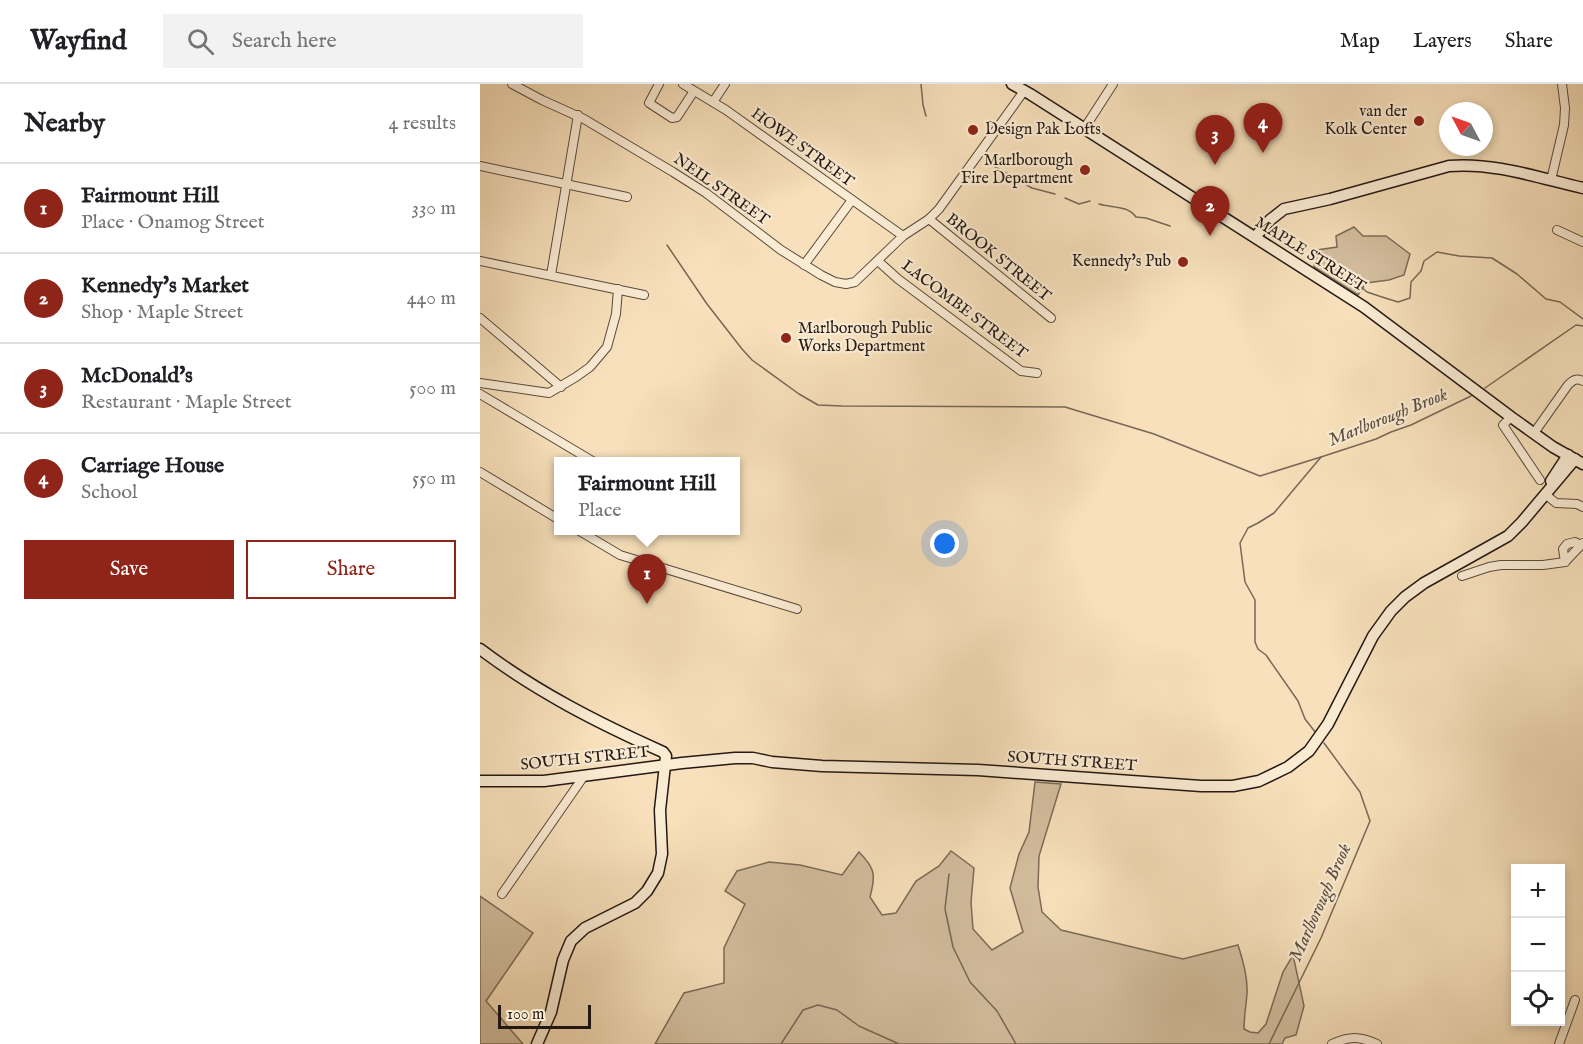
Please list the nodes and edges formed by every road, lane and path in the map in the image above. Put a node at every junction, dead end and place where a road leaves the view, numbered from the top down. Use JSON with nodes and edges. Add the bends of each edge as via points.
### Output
{"nodes":[{"id":1,"x":512,"y":84,"type":"edge"},
{"id":2,"x":659,"y":84,"type":"edge"},
{"id":3,"x":683,"y":84,"type":"edge"},
{"id":4,"x":725,"y":84,"type":"edge"},
{"id":5,"x":1012,"y":84,"type":"edge"},
{"id":6,"x":1113,"y":84,"type":"edge"},
{"id":7,"x":1562,"y":84,"type":"edge"},
{"id":8,"x":694,"y":91,"type":"junction"},
{"id":9,"x":1024,"y":91,"type":"junction"},
{"id":10,"x":713,"y":102,"type":"junction"},
{"id":11,"x":578,"y":115,"type":"junction"},
{"id":12,"x":1084,"y":129,"type":"junction"},
{"id":13,"x":480,"y":166,"type":"edge"},
{"id":14,"x":1551,"y":180,"type":"junction"},
{"id":15,"x":566,"y":184,"type":"junction"},
{"id":16,"x":1583,"y":188,"type":"edge"},
{"id":17,"x":627,"y":197,"type":"dead end"},
{"id":18,"x":852,"y":200,"type":"junction"},
{"id":19,"x":929,"y":219,"type":"junction"},
{"id":20,"x":1557,"y":230,"type":"dead end"},
{"id":21,"x":903,"y":236,"type":"junction"},
{"id":22,"x":1255,"y":237,"type":"junction"},
{"id":23,"x":1583,"y":242,"type":"edge"},
{"id":24,"x":480,"y":261,"type":"edge"},
{"id":25,"x":878,"y":261,"type":"junction"},
{"id":26,"x":804,"y":265,"type":"junction"},
{"id":27,"x":550,"y":275,"type":"junction"},
{"id":28,"x":618,"y":289,"type":"junction"},
{"id":29,"x":644,"y":295,"type":"dead end"},
{"id":30,"x":480,"y":318,"type":"edge"},
{"id":31,"x":1051,"y":318,"type":"dead end"},
{"id":32,"x":1037,"y":373,"type":"dead end"},
{"id":33,"x":1583,"y":381,"type":"edge"},
{"id":34,"x":480,"y":383,"type":"edge"},
{"id":35,"x":561,"y":387,"type":"junction"},
{"id":36,"x":480,"y":394,"type":"edge"},
{"id":37,"x":1511,"y":417,"type":"junction"},
{"id":38,"x":1534,"y":433,"type":"junction"},
{"id":39,"x":1553,"y":447,"type":"junction"},
{"id":40,"x":586,"y":457,"type":"edge"},
{"id":41,"x":1577,"y":462,"type":"edge"},
{"id":42,"x":1562,"y":470,"type":"junction"},
{"id":43,"x":480,"y":472,"type":"edge"},
{"id":44,"x":1540,"y":480,"type":"dead end"},
{"id":45,"x":1545,"y":494,"type":"junction"},
{"id":46,"x":1536,"y":504,"type":"junction"},
{"id":47,"x":1583,"y":507,"type":"edge"},
{"id":48,"x":554,"y":517,"type":"edge"},
{"id":49,"x":587,"y":535,"type":"edge"},
{"id":50,"x":1582,"y":544,"type":"edge"},
{"id":51,"x":1462,"y":576,"type":"dead end"},
{"id":52,"x":797,"y":609,"type":"dead end"},
{"id":53,"x":480,"y":649,"type":"edge"},
{"id":54,"x":665,"y":765,"type":"junction"},
{"id":55,"x":584,"y":776,"type":"junction"},
{"id":56,"x":480,"y":781,"type":"edge"},
{"id":57,"x":502,"y":894,"type":"dead end"},
{"id":58,"x":1575,"y":1000,"type":"dead end"},
{"id":59,"x":537,"y":1044,"type":"edge"},
{"id":60,"x":1332,"y":1044,"type":"edge"},
{"id":61,"x":1377,"y":1044,"type":"edge"},
{"id":62,"x":1559,"y":1044,"type":"edge"}],
"edges":[{"from":1,"to":11,"type":"street","name":"NEIL STREET"},
{"from":2,"to":8,"type":"street","via":[[649,103],[672,118],[677,117]]},
{"from":3,"to":8,"type":"street","name":"HOWE STREET"},
{"from":4,"to":10,"type":"street"},
{"from":5,"to":9,"type":"main road","name":"MAPLE STREET"},
{"from":6,"to":12,"type":"street"},
{"from":7,"to":14,"type":"street","via":[[1564,125]]},
{"from":8,"to":10,"type":"street","name":"HOWE STREET"},
{"from":9,"to":12,"type":"main road","name":"MAPLE STREET"},
{"from":9,"to":19,"type":"street","name":"NEIL STREET"},
{"from":10,"to":18,"type":"street","name":"HOWE STREET"},
{"from":11,"to":15,"type":"street"},
{"from":11,"to":26,"type":"street","name":"NEIL STREET","via":[[706,193]]},
{"from":12,"to":22,"type":"main road","name":"MAPLE STREET"},
{"from":13,"to":15,"type":"street"},
{"from":14,"to":16,"type":"main road"},
{"from":14,"to":22,"type":"main road","via":[[1493,167],[1449,166],[1284,209]]},
{"from":15,"to":17,"type":"street"},
{"from":15,"to":27,"type":"street"},
{"from":18,"to":21,"type":"street","name":"HOWE STREET"},
{"from":18,"to":26,"type":"street"},
{"from":19,"to":21,"type":"street","name":"NEIL STREET"},
{"from":19,"to":31,"type":"street","name":"BROOK STREET"},
{"from":20,"to":23,"type":"street"},
{"from":21,"to":25,"type":"street","name":"NEIL STREET"},
{"from":22,"to":37,"type":"main road","name":"MAPLE STREET","via":[[1368,310]]},
{"from":24,"to":27,"type":"street"},
{"from":25,"to":26,"type":"street","name":"NEIL STREET","via":[[855,282],[846,284]]},
{"from":25,"to":32,"type":"street","name":"LACOMBE STREET","via":[[1012,365]]},
{"from":27,"to":28,"type":"street"},
{"from":28,"to":29,"type":"street"},
{"from":28,"to":35,"type":"street","via":[[607,347],[590,367]]},
{"from":30,"to":35,"type":"street"},
{"from":33,"to":38,"type":"street","via":[[1577,379],[1568,385]]},
{"from":34,"to":35,"type":"street","via":[[549,393]]},
{"from":36,"to":40,"type":"street"},
{"from":37,"to":38,"type":"main road","name":"MAPLE STREET"},
{"from":37,"to":44,"type":"street","via":[[1503,425]]},
{"from":38,"to":39,"type":"main road","name":"MAPLE STREET"},
{"from":39,"to":41,"type":"main road","name":"MAPLE STREET"},
{"from":39,"to":42,"type":"main road"},
{"from":41,"to":42,"type":"main road"},
{"from":41,"to":42,"type":"main road","name":"SOUTH STREET"},
{"from":42,"to":45,"type":"main road","name":"SOUTH STREET"},
{"from":42,"to":46,"type":"main road","name":"SOUTH STREET"},
{"from":43,"to":48,"type":"street"},
{"from":45,"to":46,"type":"main road","name":"SOUTH STREET"},
{"from":45,"to":47,"type":"street","via":[[1556,503]]},
{"from":46,"to":54,"type":"main road","name":"SOUTH STREET","via":[[1502,540],[1424,583],[1400,602],[1373,636],[1313,747],[1288,767],[1249,784],[1200,786],[978,770],[822,766],[753,758]]},
{"from":49,"to":52,"type":"street","via":[[620,555]]},
{"from":50,"to":51,"type":"street","via":[[1565,562],[1501,565]]},
{"from":53,"to":54,"type":"main road","via":[[586,717],[663,752]]},
{"from":54,"to":55,"type":"main road","name":"SOUTH STREET"},
{"from":54,"to":59,"type":"main road","via":[[660,810],[662,859],[658,873],[635,903],[585,928],[571,941],[562,960],[551,1012]]},
{"from":55,"to":56,"type":"main road","name":"SOUTH STREET","via":[[544,781]]},
{"from":55,"to":57,"type":"street"},
{"from":58,"to":62,"type":"street"},
{"from":60,"to":61,"type":"street","via":[[1352,1037]]}]}
